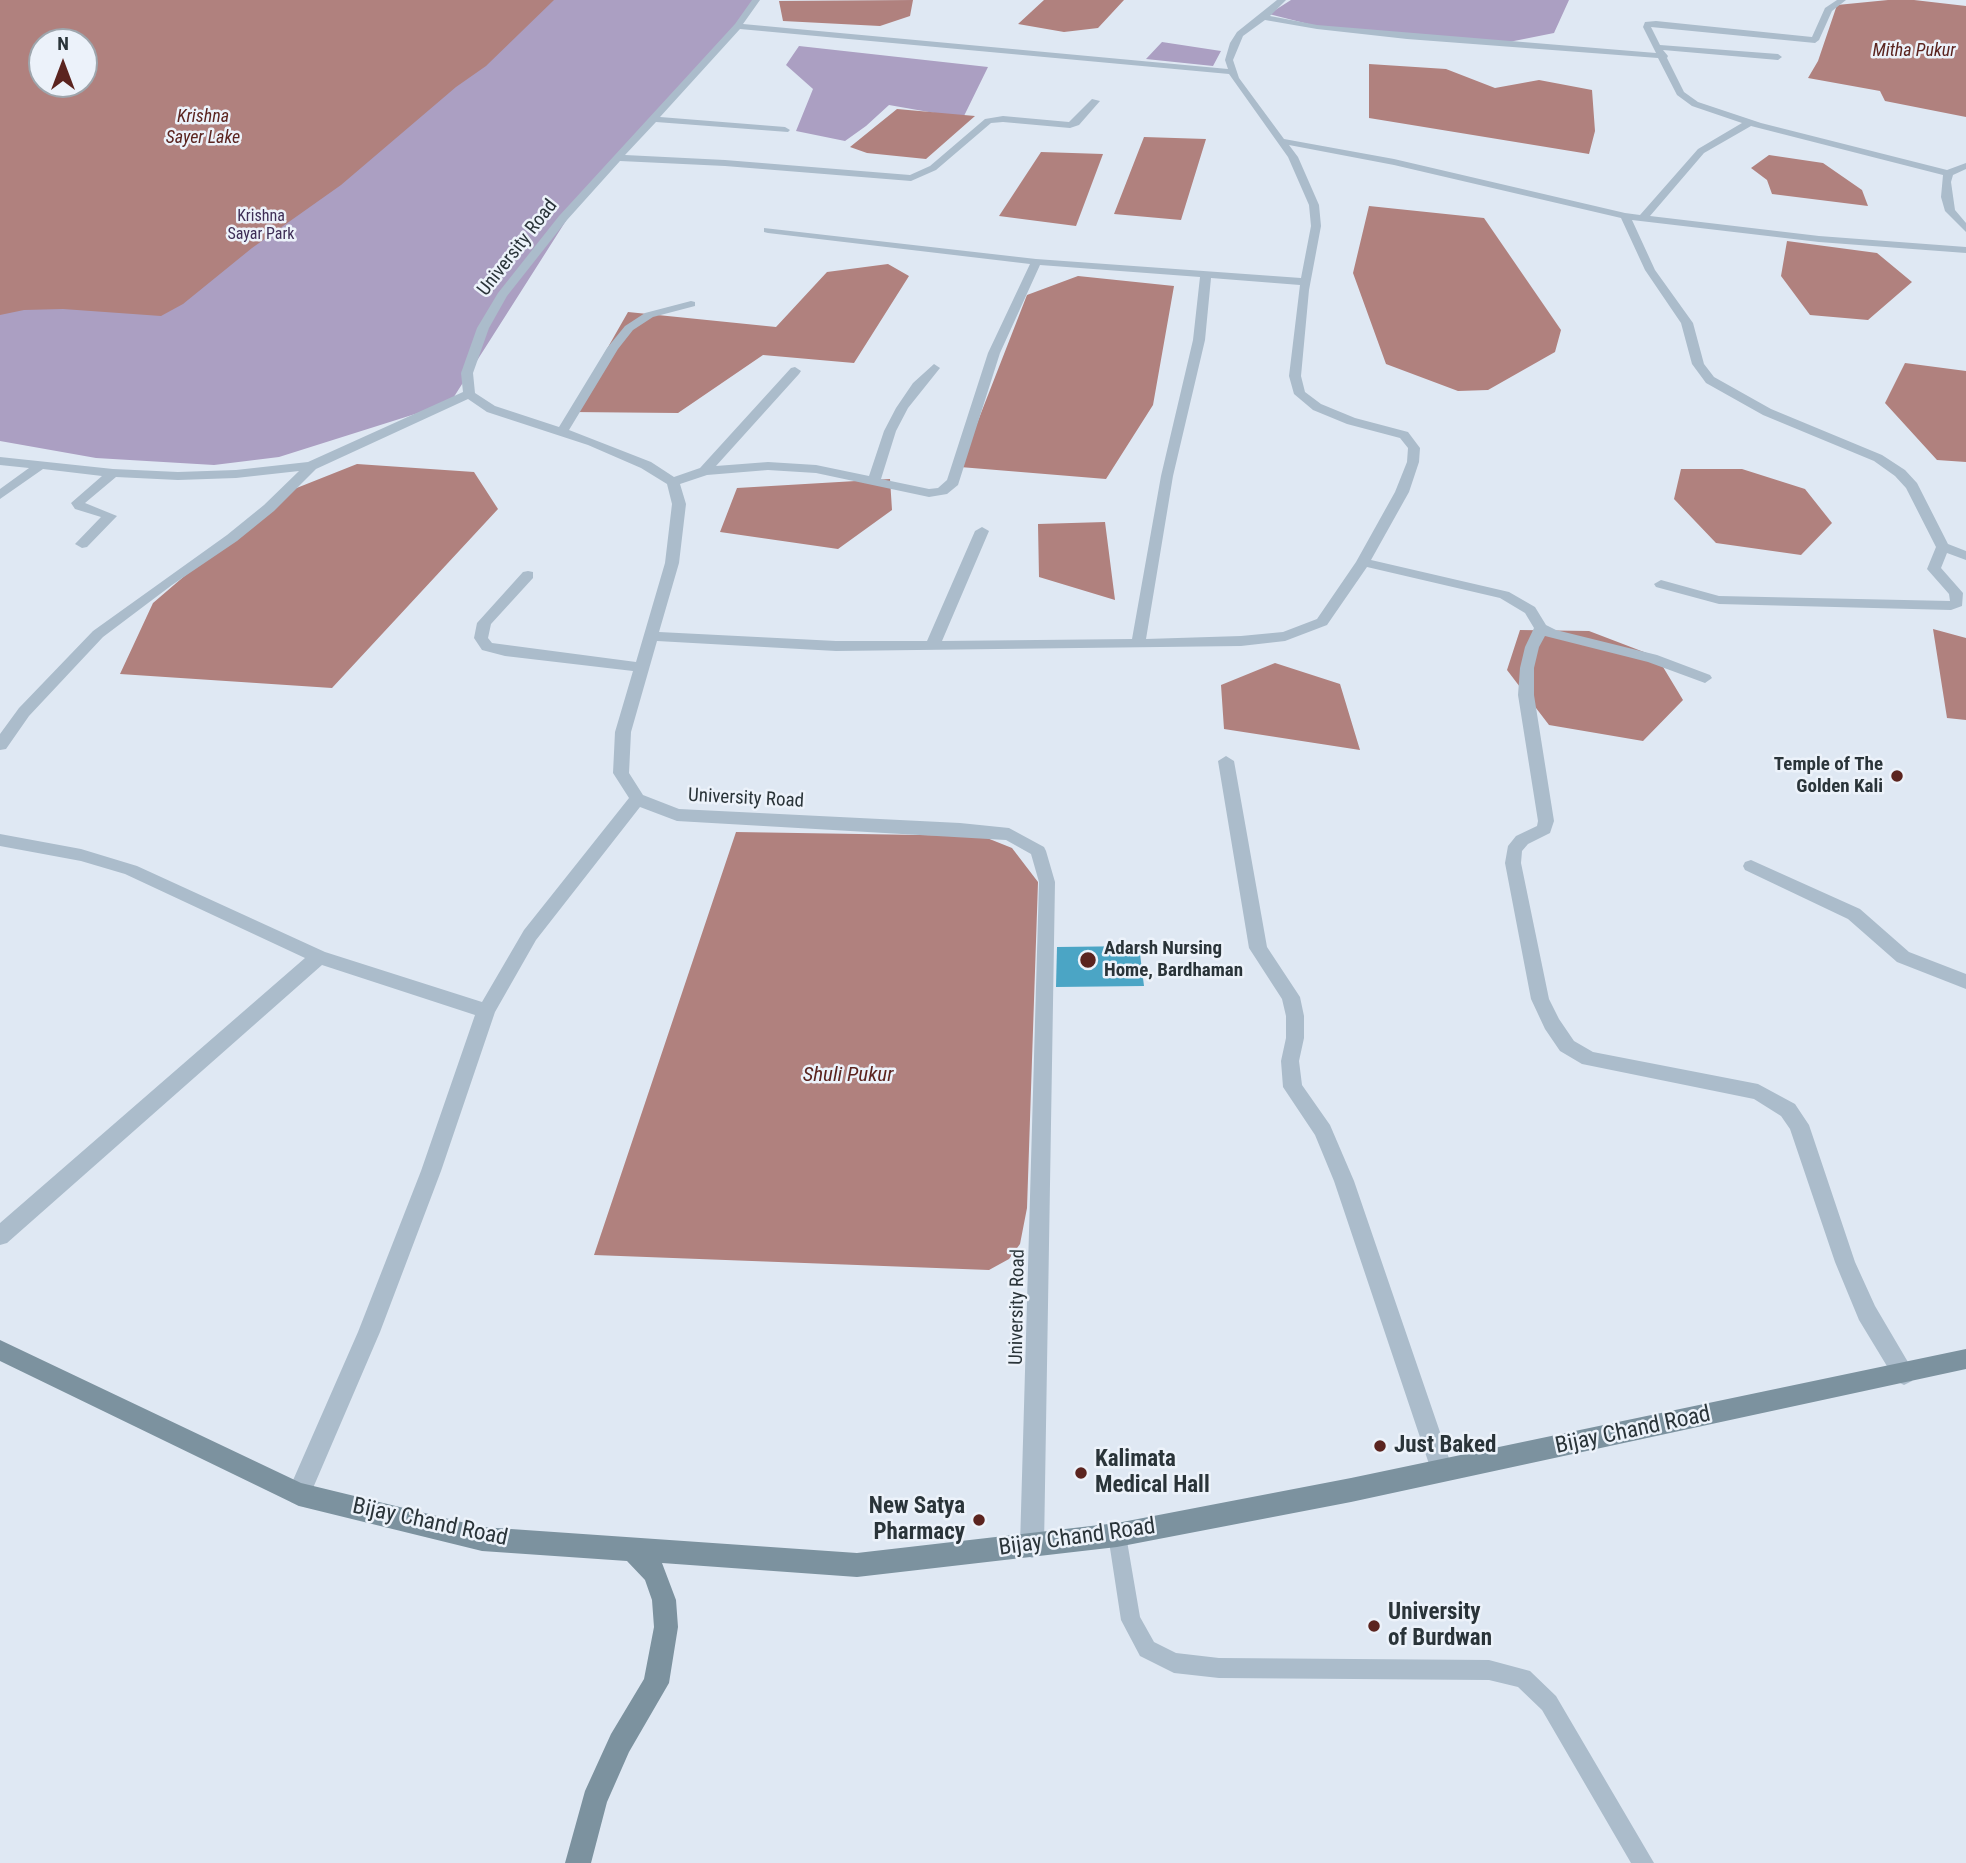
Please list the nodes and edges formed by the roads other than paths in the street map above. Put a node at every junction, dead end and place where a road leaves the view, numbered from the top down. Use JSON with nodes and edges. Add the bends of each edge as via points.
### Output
{"nodes":[{"id":1,"x":756,"y":0,"type":"edge"},
{"id":2,"x":1282,"y":0,"type":"edge"},
{"id":3,"x":1842,"y":0,"type":"edge"},
{"id":4,"x":1264,"y":17,"type":"junction"},
{"id":5,"x":738,"y":26,"type":"junction"},
{"id":6,"x":1658,"y":47,"type":"junction"},
{"id":7,"x":1664,"y":56,"type":"junction"},
{"id":8,"x":1778,"y":57,"type":"dead end"},
{"id":9,"x":1231,"y":72,"type":"junction"},
{"id":10,"x":1095,"y":101,"type":"dead end"},
{"id":11,"x":653,"y":119,"type":"junction"},
{"id":12,"x":1750,"y":122,"type":"junction"},
{"id":13,"x":786,"y":130,"type":"dead end"},
{"id":14,"x":1281,"y":141,"type":"junction"},
{"id":15,"x":619,"y":158,"type":"junction"},
{"id":16,"x":1966,"y":166,"type":"edge"},
{"id":17,"x":1948,"y":173,"type":"junction"},
{"id":18,"x":1625,"y":216,"type":"junction"},
{"id":19,"x":1643,"y":218,"type":"junction"},
{"id":20,"x":1964,"y":225,"type":"edge"},
{"id":21,"x":768,"y":230,"type":"dead end"},
{"id":22,"x":1966,"y":250,"type":"edge"},
{"id":23,"x":1036,"y":262,"type":"junction"},
{"id":24,"x":1206,"y":275,"type":"junction"},
{"id":25,"x":1305,"y":282,"type":"junction"},
{"id":26,"x":691,"y":304,"type":"dead end"},
{"id":27,"x":934,"y":368,"type":"dead end"},
{"id":28,"x":795,"y":370,"type":"dead end"},
{"id":29,"x":469,"y":394,"type":"junction"},
{"id":30,"x":562,"y":432,"type":"junction"},
{"id":31,"x":0,"y":461,"type":"edge"},
{"id":32,"x":41,"y":465,"type":"junction"},
{"id":33,"x":311,"y":466,"type":"junction"},
{"id":34,"x":705,"y":471,"type":"junction"},
{"id":35,"x":113,"y":473,"type":"junction"},
{"id":36,"x":874,"y":480,"type":"junction"},
{"id":37,"x":673,"y":482,"type":"junction"},
{"id":38,"x":0,"y":495,"type":"edge"},
{"id":39,"x":982,"y":531,"type":"dead end"},
{"id":40,"x":82,"y":544,"type":"dead end"},
{"id":41,"x":1943,"y":547,"type":"junction"},
{"id":42,"x":1966,"y":556,"type":"edge"},
{"id":43,"x":1363,"y":562,"type":"junction"},
{"id":44,"x":528,"y":575,"type":"dead end"},
{"id":45,"x":1661,"y":584,"type":"dead end"},
{"id":46,"x":1541,"y":628,"type":"junction"},
{"id":47,"x":649,"y":636,"type":"junction"},
{"id":48,"x":1138,"y":644,"type":"junction"},
{"id":49,"x":933,"y":645,"type":"junction"},
{"id":50,"x":641,"y":667,"type":"junction"},
{"id":51,"x":1705,"y":678,"type":"dead end"},
{"id":52,"x":0,"y":745,"type":"edge"},
{"id":53,"x":1226,"y":761,"type":"dead end"},
{"id":54,"x":637,"y":799,"type":"junction"},
{"id":55,"x":0,"y":840,"type":"edge"},
{"id":56,"x":1751,"y":866,"type":"dead end"},
{"id":57,"x":318,"y":957,"type":"junction"},
{"id":58,"x":1966,"y":982,"type":"edge"},
{"id":59,"x":486,"y":1011,"type":"junction"},
{"id":60,"x":0,"y":1236,"type":"edge"},
{"id":61,"x":0,"y":1350,"type":"edge"},
{"id":62,"x":1966,"y":1359,"type":"edge"},
{"id":63,"x":1904,"y":1374,"type":"junction"},
{"id":64,"x":1442,"y":1470,"type":"junction"},
{"id":65,"x":299,"y":1494,"type":"junction"},
{"id":66,"x":1118,"y":1535,"type":"junction"},
{"id":67,"x":1032,"y":1546,"type":"junction"},
{"id":68,"x":634,"y":1551,"type":"junction"},
{"id":69,"x":578,"y":1863,"type":"edge"},
{"id":70,"x":1643,"y":1863,"type":"edge"}],
"edges":[{"from":1,"to":5,"type":"street","name":"University Road"},
{"from":2,"to":4,"type":"street"},
{"from":3,"to":6,"type":"street","via":[[1828,10],[1815,40],[1648,24]]},
{"from":4,"to":7,"type":"street","via":[[1408,36]]},
{"from":4,"to":9,"type":"street","via":[[1234,43]]},
{"from":5,"to":9,"type":"street"},
{"from":5,"to":11,"type":"street","name":"University Road"},
{"from":6,"to":7,"type":"street"},
{"from":6,"to":8,"type":"street"},
{"from":7,"to":12,"type":"street","via":[[1685,99]]},
{"from":9,"to":14,"type":"street"},
{"from":10,"to":15,"type":"street","via":[[1070,125],[988,121],[933,168],[911,178]]},
{"from":11,"to":13,"type":"street"},
{"from":11,"to":15,"type":"street","name":"University Road"},
{"from":12,"to":17,"type":"street"},
{"from":12,"to":19,"type":"street","via":[[1701,151]]},
{"from":14,"to":18,"type":"street","via":[[1394,162]]},
{"from":14,"to":25,"type":"street","via":[[1300,170],[1314,205],[1316,226]]},
{"from":15,"to":29,"type":"street","name":"University Road","via":[[502,295],[483,328],[467,373]]},
{"from":16,"to":17,"type":"street"},
{"from":17,"to":20,"type":"street","via":[[1950,211]]},
{"from":18,"to":19,"type":"street"},
{"from":18,"to":41,"type":"street","via":[[1650,270],[1687,323],[1699,364],[1710,380],[1732,395],[1878,458],[1900,472]]},
{"from":19,"to":22,"type":"street","via":[[1819,239]]},
{"from":21,"to":23,"type":"street"},
{"from":23,"to":24,"type":"street"},
{"from":23,"to":36,"type":"street","via":[[994,353],[953,482],[942,491],[929,493]]},
{"from":24,"to":25,"type":"street"},
{"from":24,"to":48,"type":"street","via":[[1199,340],[1167,475]]},
{"from":25,"to":43,"type":"street","via":[[1295,376],[1300,394],[1317,407],[1351,421],[1404,435],[1414,448],[1402,492]]},
{"from":26,"to":30,"type":"street","via":[[649,315],[629,328]]},
{"from":27,"to":36,"type":"street","via":[[902,408]]},
{"from":28,"to":34,"type":"street"},
{"from":29,"to":30,"type":"street","via":[[491,409]]},
{"from":29,"to":33,"type":"street"},
{"from":30,"to":37,"type":"street","via":[[646,465]]},
{"from":31,"to":32,"type":"street"},
{"from":32,"to":35,"type":"street"},
{"from":32,"to":38,"type":"street"},
{"from":33,"to":35,"type":"street","via":[[236,474]]},
{"from":33,"to":52,"type":"street","via":[[232,538],[98,634],[24,712]]},
{"from":34,"to":36,"type":"street","via":[[768,466]]},
{"from":34,"to":37,"type":"street"},
{"from":35,"to":40,"type":"street","via":[[78,503],[110,516]]},
{"from":37,"to":47,"type":"street","via":[[679,504],[672,564]]},
{"from":39,"to":49,"type":"street"},
{"from":41,"to":42,"type":"street"},
{"from":41,"to":45,"type":"street","via":[[1934,569],[1956,593],[1957,603],[1946,607],[1731,601]]},
{"from":43,"to":46,"type":"street","via":[[1504,595],[1530,610]]},
{"from":43,"to":48,"type":"street","via":[[1321,622],[1285,636]]},
{"from":44,"to":50,"type":"street","via":[[484,623],[481,638],[487,647]]},
{"from":46,"to":51,"type":"street","via":[[1652,658]]},
{"from":46,"to":63,"type":"street","via":[[1527,668],[1526,695],[1546,821],[1544,829],[1522,840],[1514,850],[1513,863],[1540,999],[1552,1024],[1567,1046],[1589,1059],[1758,1092],[1788,1110],[1799,1125],[1867,1313]]},
{"from":47,"to":49,"type":"street","via":[[836,646]]},
{"from":47,"to":50,"type":"street"},
{"from":48,"to":49,"type":"street"},
{"from":50,"to":54,"type":"street","via":[[623,732],[621,774]]},
{"from":53,"to":64,"type":"street","via":[[1258,948],[1291,997],[1295,1016],[1290,1061],[1293,1087],[1322,1131],[1344,1181]]},
{"from":54,"to":59,"type":"street","via":[[530,935]]},
{"from":54,"to":67,"type":"street","name":"University Road","via":[[677,815],[1009,834],[1038,851],[1048,882]]},
{"from":55,"to":57,"type":"street","via":[[71,852],[131,870]]},
{"from":56,"to":58,"type":"street","via":[[1854,914],[1903,957]]},
{"from":57,"to":59,"type":"street"},
{"from":57,"to":60,"type":"street"},
{"from":59,"to":65,"type":"street","via":[[369,1332]]},
{"from":61,"to":65,"type":"main road","name":"Bijay Chand Road"},
{"from":62,"to":63,"type":"main road","name":"Bijay Chand Road"},
{"from":63,"to":64,"type":"main road","name":"Bijay Chand Road"},
{"from":64,"to":66,"type":"main road","name":"Bijay Chand Road"},
{"from":65,"to":68,"type":"main road","name":"Bijay Chand Road","via":[[482,1539]]},
{"from":66,"to":67,"type":"main road","name":"Bijay Chand Road"},
{"from":66,"to":70,"type":"lane","via":[[1131,1620],[1147,1649],[1174,1664],[1489,1670],[1522,1678],[1549,1703]]},
{"from":67,"to":68,"type":"main road","name":"Bijay Chand Road","via":[[857,1565]]},
{"from":68,"to":69,"type":"main road","via":[[654,1572],[664,1600],[666,1627],[656,1684],[620,1742],[599,1788]]}]}
